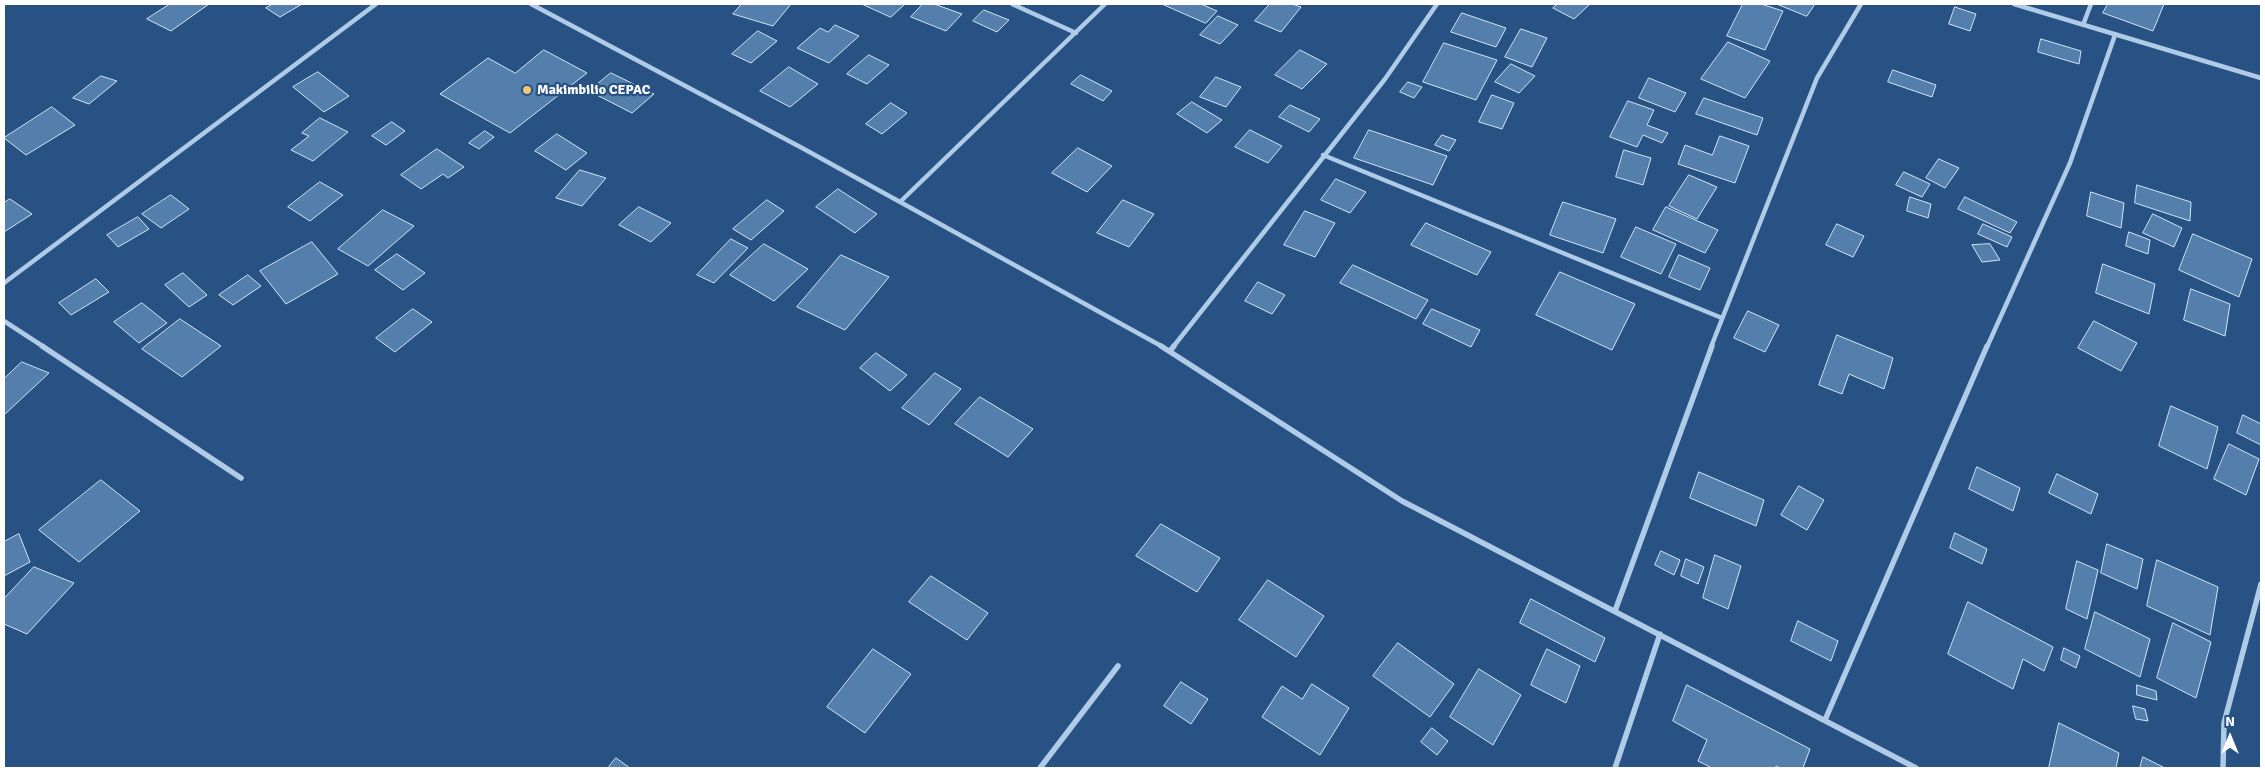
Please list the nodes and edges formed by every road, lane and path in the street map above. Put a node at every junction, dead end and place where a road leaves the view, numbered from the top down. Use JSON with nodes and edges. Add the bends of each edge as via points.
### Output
{"nodes":[{"id":1,"x":376,"y":4,"type":"edge"},
{"id":2,"x":531,"y":4,"type":"edge"},
{"id":3,"x":1012,"y":4,"type":"edge"},
{"id":4,"x":1104,"y":4,"type":"edge"},
{"id":5,"x":1437,"y":4,"type":"edge"},
{"id":6,"x":1861,"y":4,"type":"edge"},
{"id":7,"x":2014,"y":4,"type":"edge"},
{"id":8,"x":2091,"y":4,"type":"edge"},
{"id":9,"x":2083,"y":25,"type":"junction"},
{"id":10,"x":1076,"y":33,"type":"junction"},
{"id":11,"x":2116,"y":35,"type":"junction"},
{"id":12,"x":2261,"y":78,"type":"edge"},
{"id":13,"x":1323,"y":155,"type":"junction"},
{"id":14,"x":900,"y":202,"type":"junction"},
{"id":15,"x":4,"y":283,"type":"edge"},
{"id":16,"x":1722,"y":318,"type":"junction"},
{"id":17,"x":4,"y":321,"type":"edge"},
{"id":18,"x":1170,"y":351,"type":"junction"},
{"id":19,"x":241,"y":478,"type":"dead end"},
{"id":20,"x":2261,"y":584,"type":"edge"},
{"id":21,"x":1615,"y":611,"type":"junction"},
{"id":22,"x":1660,"y":634,"type":"junction"},
{"id":23,"x":1118,"y":666,"type":"dead end"},
{"id":24,"x":1825,"y":720,"type":"junction"},
{"id":25,"x":1040,"y":768,"type":"edge"},
{"id":26,"x":1615,"y":768,"type":"edge"},
{"id":27,"x":1916,"y":768,"type":"edge"},
{"id":28,"x":2223,"y":768,"type":"edge"}],
"edges":[{"from":1,"to":15,"type":"street"},
{"from":2,"to":14,"type":"street"},
{"from":3,"to":10,"type":"street"},
{"from":4,"to":10,"type":"street"},
{"from":5,"to":13,"type":"street","via":[[1385,79]]},
{"from":6,"to":16,"type":"street","via":[[1817,78]]},
{"from":7,"to":9,"type":"street"},
{"from":8,"to":9,"type":"street"},
{"from":9,"to":11,"type":"street"},
{"from":10,"to":14,"type":"street"},
{"from":11,"to":12,"type":"street"},
{"from":11,"to":24,"type":"street","via":[[2070,163],[1956,415]]},
{"from":13,"to":16,"type":"street"},
{"from":13,"to":18,"type":"street"},
{"from":14,"to":18,"type":"street"},
{"from":16,"to":21,"type":"street"},
{"from":17,"to":19,"type":"street"},
{"from":18,"to":21,"type":"street","via":[[1402,502]]},
{"from":20,"to":28,"type":"street","via":[[2224,723]]},
{"from":21,"to":22,"type":"street"},
{"from":22,"to":24,"type":"street"},
{"from":22,"to":26,"type":"street"},
{"from":23,"to":25,"type":"street"},
{"from":24,"to":27,"type":"street"}]}
